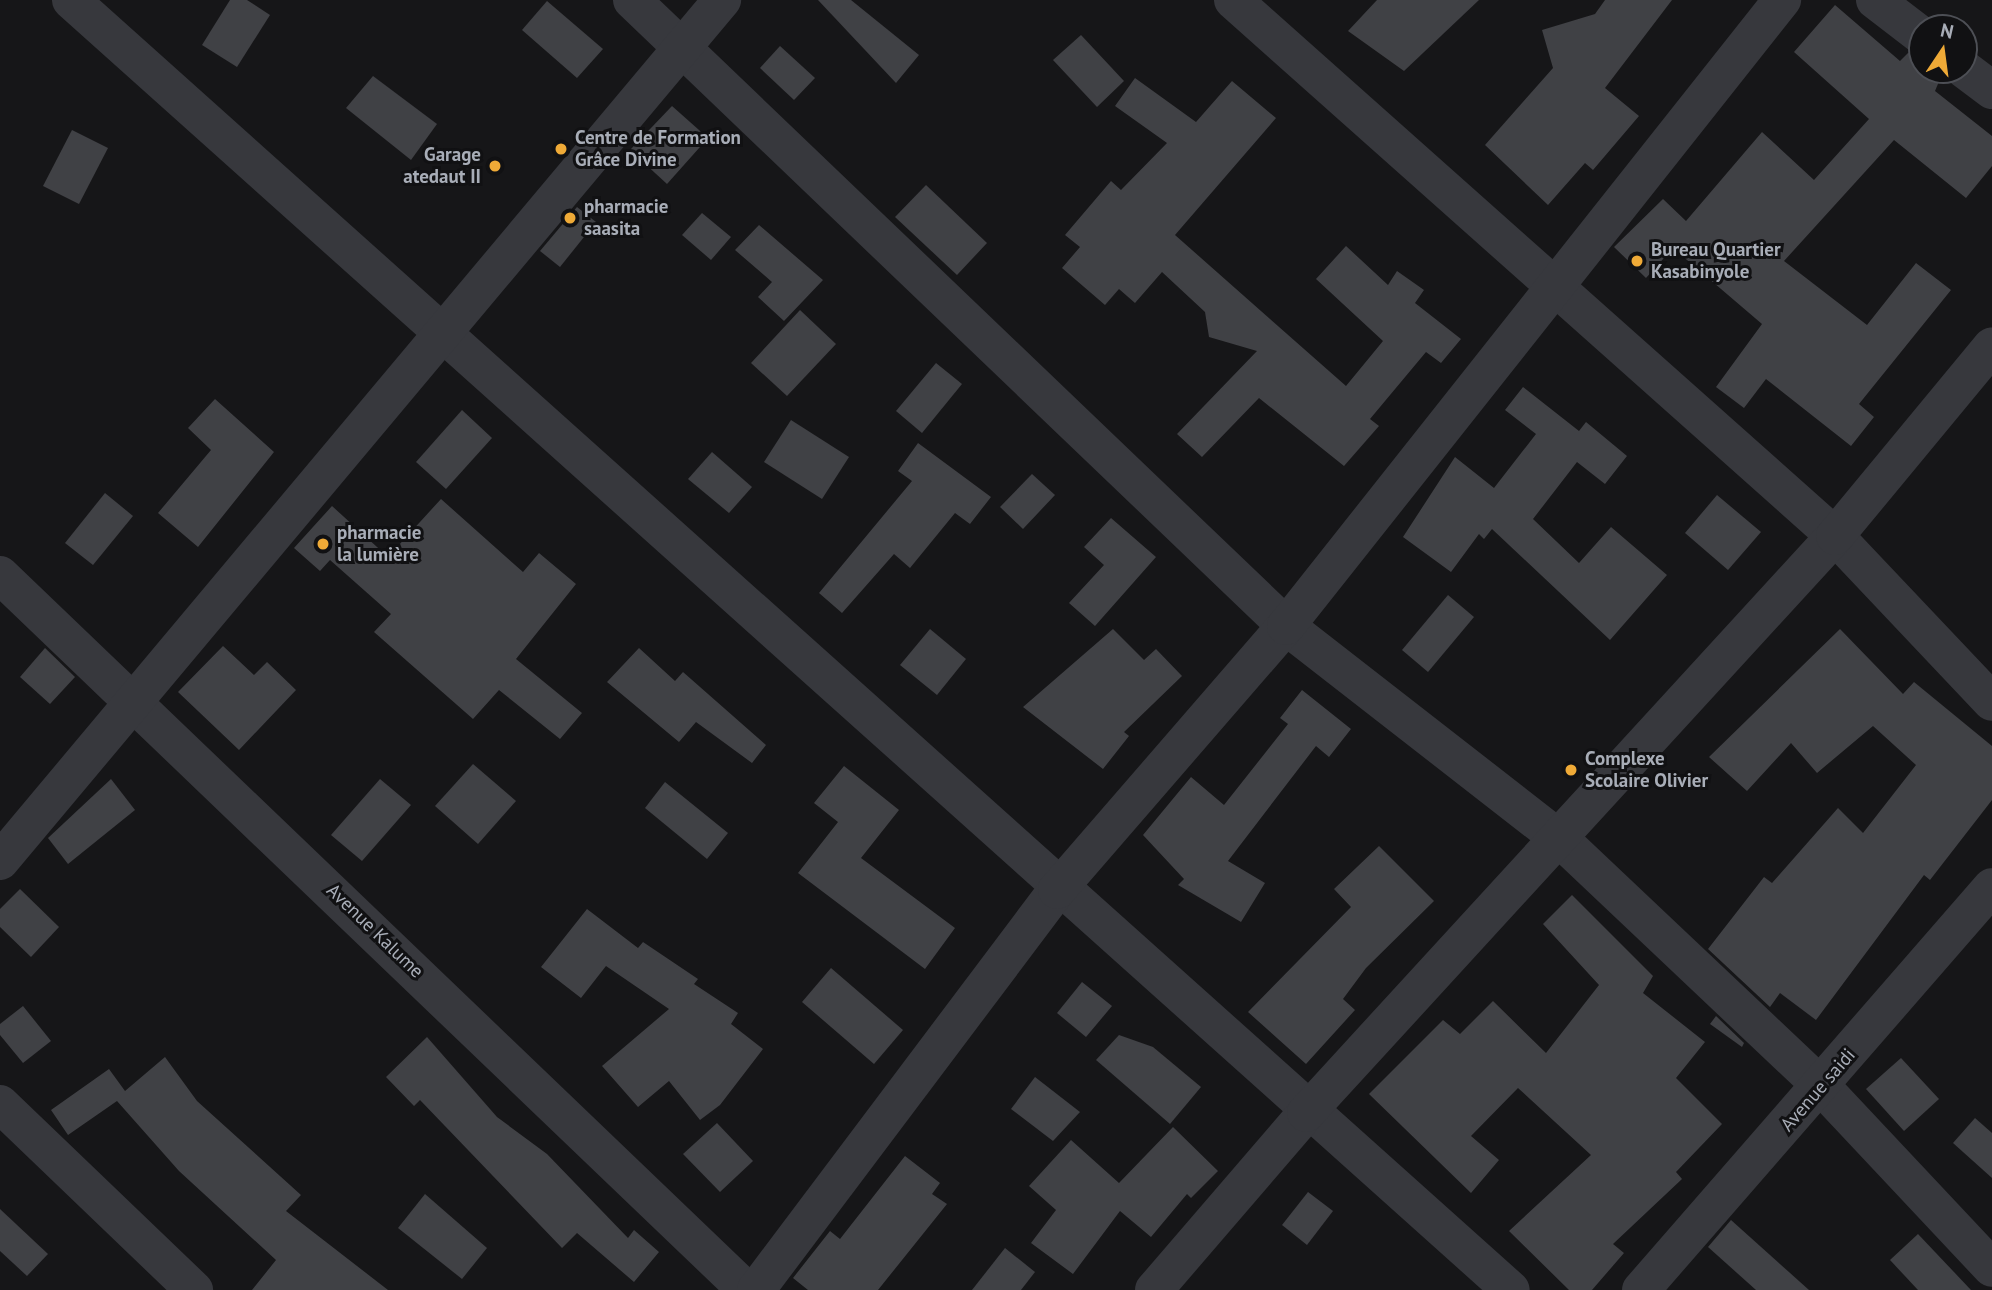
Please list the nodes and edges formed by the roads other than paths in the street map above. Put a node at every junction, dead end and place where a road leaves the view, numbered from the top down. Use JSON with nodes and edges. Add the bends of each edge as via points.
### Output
{"nodes":[{"id":1,"x":71,"y":0,"type":"edge"},
{"id":2,"x":632,"y":0,"type":"edge"},
{"id":3,"x":722,"y":0,"type":"edge"},
{"id":4,"x":1233,"y":0,"type":"edge"},
{"id":5,"x":1782,"y":0,"type":"edge"},
{"id":6,"x":1875,"y":0,"type":"edge"},
{"id":7,"x":1908,"y":25,"type":"edge"},
{"id":8,"x":681,"y":43,"type":"junction"},
{"id":9,"x":1552,"y":287,"type":"junction"},
{"id":10,"x":440,"y":337,"type":"junction"},
{"id":11,"x":1992,"y":346,"type":"edge"},
{"id":12,"x":1835,"y":536,"type":"junction"},
{"id":13,"x":0,"y":575,"type":"edge"},
{"id":14,"x":1286,"y":626,"type":"junction"},
{"id":15,"x":137,"y":701,"type":"junction"},
{"id":16,"x":1992,"y":702,"type":"edge"},
{"id":17,"x":1560,"y":839,"type":"junction"},
{"id":18,"x":0,"y":861,"type":"edge"},
{"id":19,"x":1992,"y":887,"type":"edge"},
{"id":20,"x":1057,"y":890,"type":"junction"},
{"id":21,"x":1822,"y":1087,"type":"junction"},
{"id":22,"x":0,"y":1104,"type":"edge"},
{"id":23,"x":1306,"y":1113,"type":"junction"},
{"id":24,"x":1992,"y":1268,"type":"edge"},
{"id":25,"x":194,"y":1290,"type":"edge"},
{"id":26,"x":746,"y":1290,"type":"edge"},
{"id":27,"x":756,"y":1290,"type":"edge"},
{"id":28,"x":1154,"y":1290,"type":"edge"},
{"id":29,"x":1511,"y":1290,"type":"edge"},
{"id":30,"x":1641,"y":1290,"type":"edge"}],
"edges":[{"from":1,"to":10,"type":"street"},
{"from":2,"to":8,"type":"street"},
{"from":3,"to":8,"type":"street"},
{"from":4,"to":9,"type":"street"},
{"from":5,"to":9,"type":"street"},
{"from":6,"to":7,"type":"street"},
{"from":8,"to":10,"type":"street"},
{"from":8,"to":14,"type":"street"},
{"from":9,"to":12,"type":"street"},
{"from":9,"to":14,"type":"street"},
{"from":10,"to":15,"type":"street"},
{"from":10,"to":20,"type":"street"},
{"from":11,"to":12,"type":"street"},
{"from":12,"to":16,"type":"street"},
{"from":12,"to":17,"type":"street"},
{"from":13,"to":15,"type":"street","name":"Avenue Kalume"},
{"from":14,"to":17,"type":"street"},
{"from":14,"to":20,"type":"street"},
{"from":15,"to":18,"type":"street"},
{"from":15,"to":26,"type":"street","name":"Avenue Kalume"},
{"from":17,"to":21,"type":"street"},
{"from":17,"to":23,"type":"street"},
{"from":19,"to":21,"type":"street","name":"Avenue saidi"},
{"from":20,"to":23,"type":"street"},
{"from":20,"to":27,"type":"street"},
{"from":21,"to":24,"type":"street"},
{"from":21,"to":30,"type":"street","name":"Avenue saidi"},
{"from":22,"to":25,"type":"street"},
{"from":23,"to":28,"type":"street"},
{"from":23,"to":29,"type":"street"}]}
